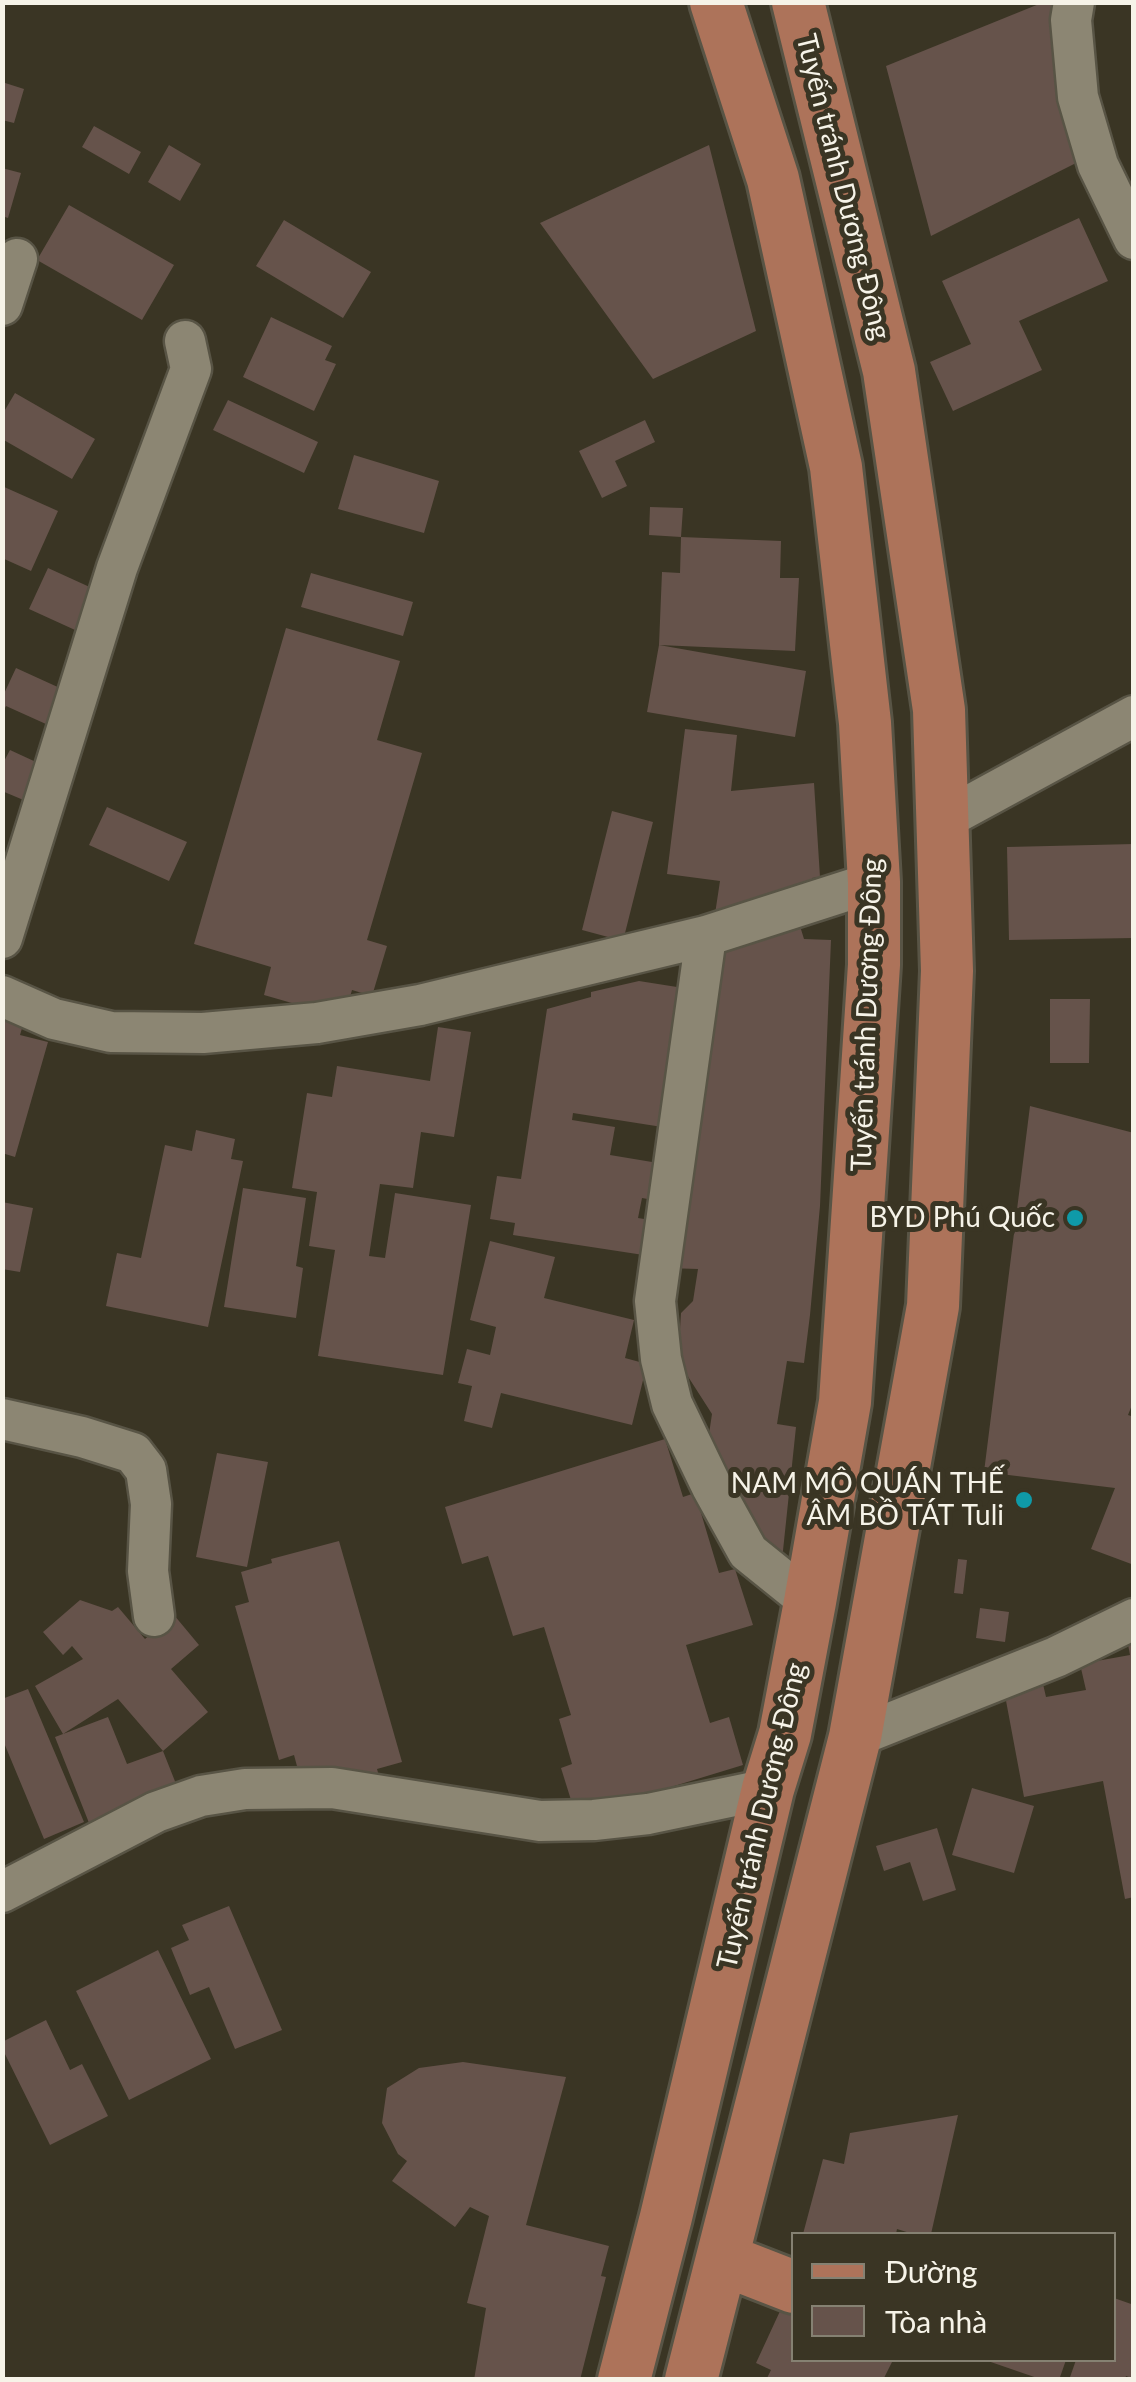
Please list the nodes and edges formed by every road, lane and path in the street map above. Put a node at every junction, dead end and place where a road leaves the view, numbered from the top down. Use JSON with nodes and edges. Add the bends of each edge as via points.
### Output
{"nodes":[{"id":1,"x":716,"y":2,"type":"edge"},
{"id":2,"x":798,"y":2,"type":"edge"},
{"id":3,"x":1074,"y":2,"type":"edge"},
{"id":4,"x":1134,"y":239,"type":"edge"},
{"id":5,"x":17,"y":259,"type":"dead end"},
{"id":6,"x":2,"y":305,"type":"edge"},
{"id":7,"x":185,"y":340,"type":"dead end"},
{"id":8,"x":1134,"y":716,"type":"edge"},
{"id":9,"x":943,"y":820,"type":"junction"},
{"id":10,"x":944,"y":877,"type":"junction"},
{"id":11,"x":874,"y":882,"type":"junction"},
{"id":12,"x":706,"y":936,"type":"junction"},
{"id":13,"x":2,"y":938,"type":"edge"},
{"id":14,"x":2,"y":996,"type":"edge"},
{"id":15,"x":2,"y":1419,"type":"edge"},
{"id":16,"x":810,"y":1602,"type":"junction"},
{"id":17,"x":154,"y":1616,"type":"dead end"},
{"id":18,"x":1134,"y":1619,"type":"edge"},
{"id":19,"x":785,"y":1734,"type":"junction"},
{"id":20,"x":856,"y":1737,"type":"junction"},
{"id":21,"x":768,"y":1789,"type":"junction"},
{"id":22,"x":2,"y":1892,"type":"edge"},
{"id":23,"x":722,"y":2259,"type":"junction"},
{"id":24,"x":791,"y":2286,"type":"edge"},
{"id":25,"x":624,"y":2380,"type":"edge"},
{"id":26,"x":691,"y":2380,"type":"edge"}],
"edges":[{"from":1,"to":11,"type":"main road","name":"Tuyến tránh Dương Đông","via":[[773,180],[836,467],[865,723]]},
{"from":2,"to":9,"type":"main road","name":"Tuyến tránh Dương Đông","via":[[889,371],[938,710]]},
{"from":3,"to":4,"type":"street","via":[[1078,97],[1098,165]]},
{"from":5,"to":6,"type":"street"},
{"from":7,"to":13,"type":"street","via":[[191,369],[117,568]]},
{"from":8,"to":9,"type":"street"},
{"from":9,"to":10,"type":"main road","name":"Tuyến tránh Dương Đông"},
{"from":10,"to":11,"type":"main road"},
{"from":10,"to":20,"type":"main road","name":"Tuyến tránh Dương Đông","via":[[947,971],[933,1306]]},
{"from":11,"to":12,"type":"street"},
{"from":11,"to":16,"type":"main road","name":"Tuyến tránh Dương Đông","via":[[863,1170],[845,1402]]},
{"from":12,"to":14,"type":"street","via":[[420,1005],[203,1033],[111,1032],[54,1019]]},
{"from":12,"to":16,"type":"street","via":[[655,1301],[661,1359],[672,1404],[748,1552]]},
{"from":15,"to":17,"type":"street","via":[[133,1453],[146,1470],[151,1504]]},
{"from":16,"to":19,"type":"main road","name":"Tuyến tránh Dương Đông"},
{"from":18,"to":20,"type":"street"},
{"from":19,"to":20,"type":"main road"},
{"from":19,"to":21,"type":"main road","name":"Tuyến tránh Dương Đông"},
{"from":20,"to":23,"type":"main road","name":"Tuyến tránh Dương Đông"},
{"from":21,"to":22,"type":"street","via":[[648,1814],[540,1821],[332,1788],[244,1789],[156,1812]]},
{"from":21,"to":25,"type":"main road","name":"Tuyến tránh Dương Đông"},
{"from":23,"to":24,"type":"main road"},
{"from":23,"to":26,"type":"main road","name":"Tuyến tránh Dương Đông"}]}
